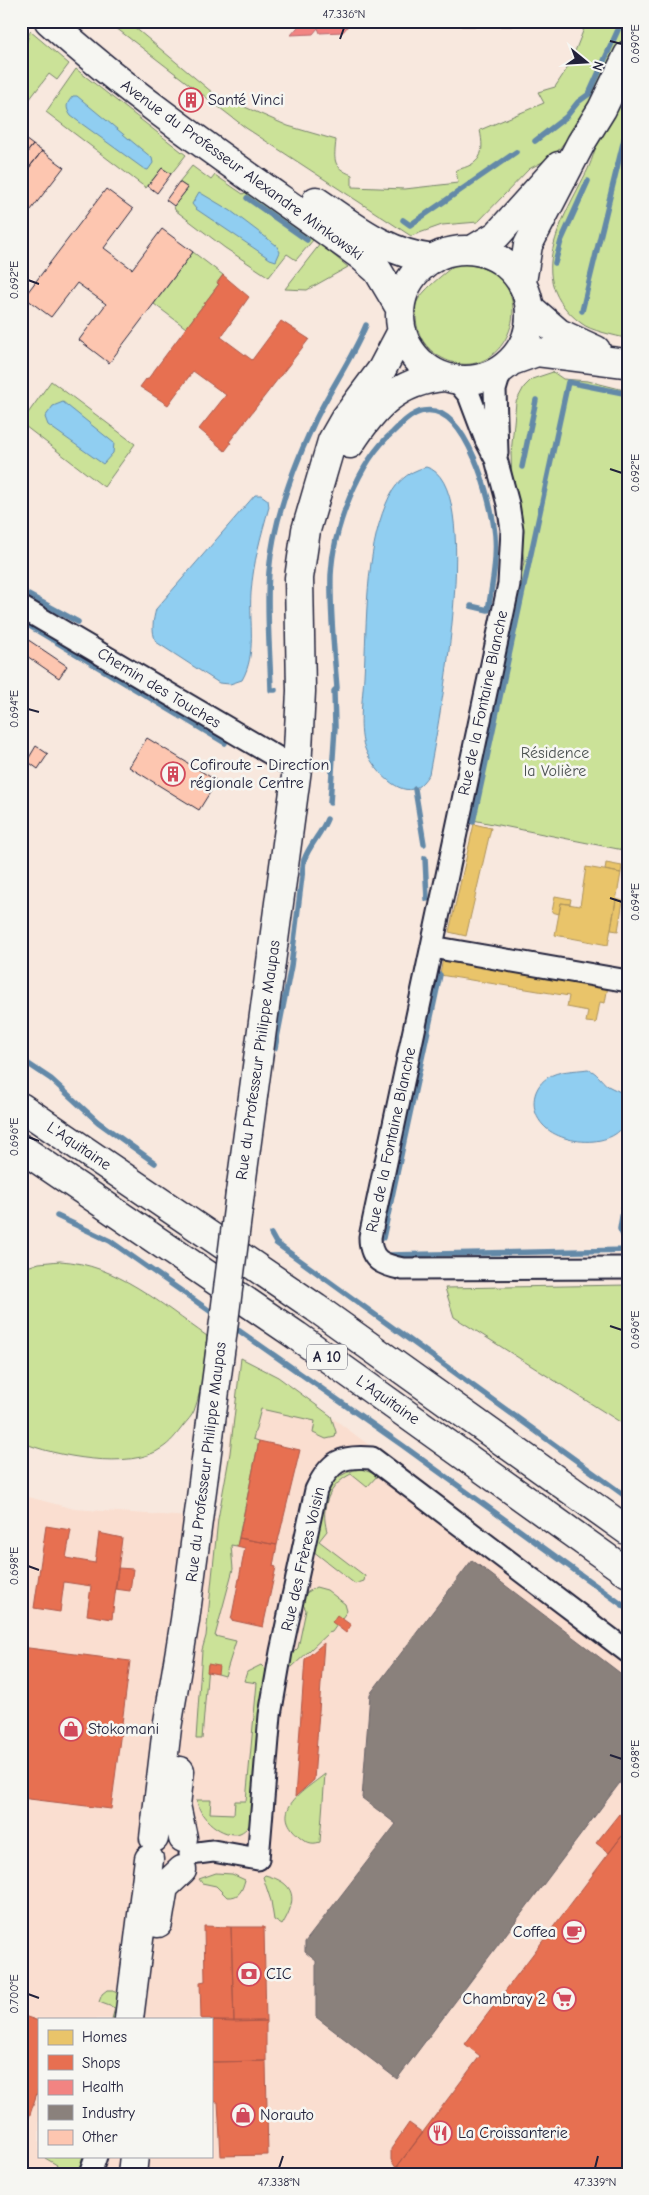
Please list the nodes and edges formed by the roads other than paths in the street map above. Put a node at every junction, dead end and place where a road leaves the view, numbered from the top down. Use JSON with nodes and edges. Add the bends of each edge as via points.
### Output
{"nodes":[{"id":1,"x":49,"y":21,"type":"edge"},
{"id":2,"x":74,"y":21,"type":"edge"},
{"id":3,"x":628,"y":55,"type":"edge"},
{"id":4,"x":581,"y":143,"type":"junction"},
{"id":5,"x":472,"y":250,"type":"junction"},
{"id":6,"x":433,"y":259,"type":"junction"},
{"id":7,"x":522,"y":282,"type":"junction"},
{"id":8,"x":530,"y":308,"type":"junction"},
{"id":9,"x":401,"y":320,"type":"junction"},
{"id":10,"x":626,"y":364,"type":"edge"},
{"id":11,"x":507,"y":366,"type":"junction"},
{"id":12,"x":450,"y":379,"type":"junction"},
{"id":13,"x":496,"y":459,"type":"junction"},
{"id":14,"x":315,"y":501,"type":"junction"},
{"id":15,"x":21,"y":607,"type":"edge"},
{"id":16,"x":297,"y":769,"type":"junction"},
{"id":17,"x":432,"y":947,"type":"junction"},
{"id":18,"x":628,"y":981,"type":"edge"},
{"id":19,"x":21,"y":1107,"type":"edge"},
{"id":20,"x":21,"y":1148,"type":"edge"},
{"id":21,"x":628,"y":1268,"type":"edge"},
{"id":22,"x":628,"y":1531,"type":"edge"},
{"id":23,"x":628,"y":1573,"type":"edge"},
{"id":24,"x":185,"y":1620,"type":"junction"},
{"id":25,"x":628,"y":1652,"type":"edge"},
{"id":26,"x":152,"y":1849,"type":"junction"},
{"id":27,"x":185,"y":1854,"type":"junction"},
{"id":28,"x":129,"y":2018,"type":"edge"},
{"id":29,"x":148,"y":2018,"type":"edge"},
{"id":30,"x":95,"y":2158,"type":"edge"},
{"id":31,"x":118,"y":2158,"type":"edge"},
{"id":32,"x":134,"y":2158,"type":"edge"},
{"id":33,"x":90,"y":2174,"type":"edge"},
{"id":34,"x":118,"y":2174,"type":"edge"},
{"id":35,"x":132,"y":2174,"type":"edge"}],
"edges":[{"from":1,"to":9,"type":"main road","name":"Avenue du Professeur Alexandre Minkowski","via":[[209,150],[361,256],[378,271]]},
{"from":2,"to":6,"type":"main road","name":"Avenue du Professeur Alexandre Minkowski","via":[[191,114],[374,240],[404,254]]},
{"from":3,"to":4,"type":"main road","via":[[602,109]]},
{"from":4,"to":5,"type":"main road","via":[[497,235]]},
{"from":4,"to":7,"type":"main road","via":[[528,245]]},
{"from":5,"to":6,"type":"main road","via":[[458,250]]},
{"from":5,"to":7,"type":"main road","via":[[501,260]]},
{"from":6,"to":9,"type":"main road","via":[[410,280],[404,293]]},
{"from":7,"to":8,"type":"main road"},
{"from":8,"to":10,"type":"main road","via":[[559,333]]},
{"from":8,"to":11,"type":"main road","via":[[527,337]]},
{"from":9,"to":12,"type":"main road","via":[[408,346],[417,359],[429,370]]},
{"from":9,"to":14,"type":"main road","name":"Rue du Professeur Philippe Maupas","via":[[382,370],[332,441]]},
{"from":10,"to":11,"type":"main road","via":[[538,352]]},
{"from":11,"to":12,"type":"main road","via":[[479,379]]},
{"from":11,"to":13,"type":"street","name":"Rue de la Fontaine Blanche","via":[[495,390]]},
{"from":12,"to":13,"type":"street","name":"Rue de la Fontaine Blanche","via":[[469,395]]},
{"from":12,"to":14,"type":"main road","name":"Rue du Professeur Philippe Maupas","via":[[418,381],[383,402],[359,430]]},
{"from":13,"to":17,"type":"street","name":"Rue de la Fontaine Blanche","via":[[512,530],[509,584]]},
{"from":14,"to":16,"type":"main road","name":"Rue du Professeur Philippe Maupas","via":[[306,530],[299,578],[301,691]]},
{"from":15,"to":16,"type":"street","name":"Chemin des Touches"},
{"from":16,"to":24,"type":"main road","name":"Rue du Professeur Philippe Maupas","bridge":true},
{"from":17,"to":18,"type":"street"},
{"from":17,"to":21,"type":"street","name":"Rue de la Fontaine Blanche","via":[[372,1228],[370,1249],[376,1259],[403,1269]]},
{"from":19,"to":22,"type":"main road","name":"L'Aquitaine","number":"A 10","via":[[316,1308]]},
{"from":20,"to":23,"type":"main road","name":"L'Aquitaine","number":"A 10","via":[[297,1336]]},
{"from":24,"to":26,"type":"main road","name":"Rue du Professeur Philippe Maupas"},
{"from":24,"to":27,"type":"main road","name":"Rue du Professeur Philippe Maupas","via":[[183,1746],[176,1805]]},
{"from":25,"to":27,"type":"street","name":"Rue des Frères Voisin","via":[[372,1458],[342,1458],[322,1477],[316,1490],[281,1652],[270,1715],[258,1859],[213,1851]]},
{"from":26,"to":27,"type":"main road","via":[[160,1834],[172,1832]]},
{"from":26,"to":27,"type":"main road","via":[[152,1865],[162,1873],[176,1873]]},
{"from":26,"to":28,"type":"main road","name":"Rue du Professeur Philippe Maupas"},
{"from":27,"to":29,"type":"main road","via":[[164,1887]]},
{"from":30,"to":33,"type":"street"},
{"from":31,"to":34,"type":"main road"},
{"from":32,"to":35,"type":"main road"}]}
